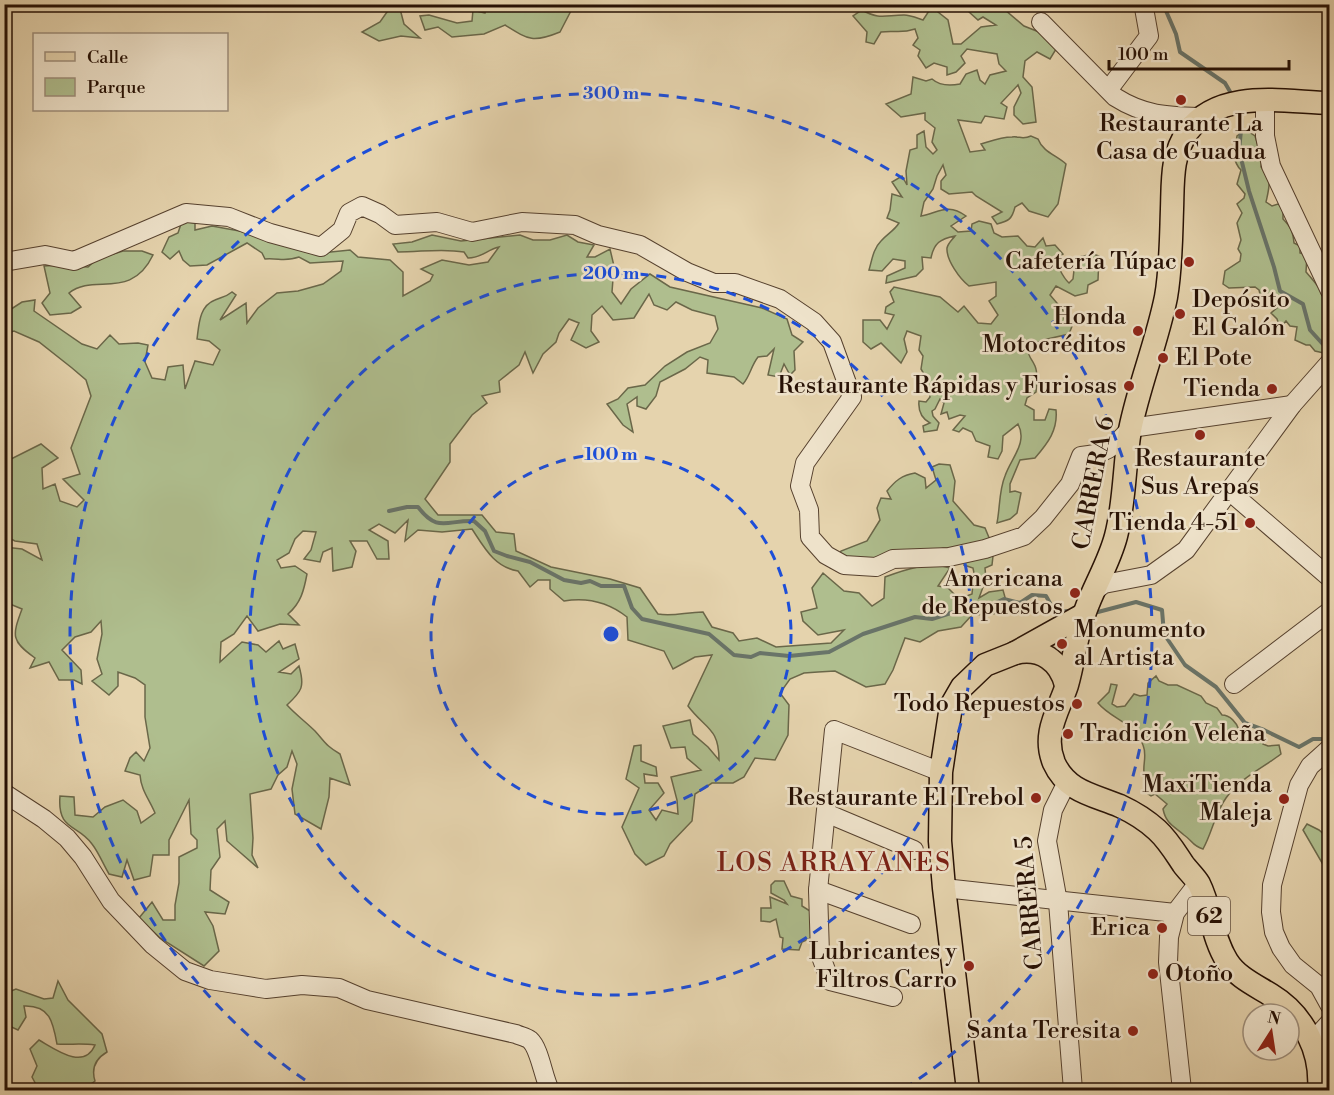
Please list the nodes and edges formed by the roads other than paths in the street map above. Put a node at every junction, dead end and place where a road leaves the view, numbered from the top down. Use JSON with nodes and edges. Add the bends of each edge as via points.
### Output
{"nodes":[{"id":1,"x":1144,"y":8,"type":"dead end"},
{"id":2,"x":1041,"y":21,"type":"dead end"},
{"id":3,"x":1108,"y":89,"type":"junction"},
{"id":4,"x":1258,"y":100,"type":"junction"},
{"id":5,"x":1329,"y":103,"type":"edge"},
{"id":6,"x":1211,"y":112,"type":"junction"},
{"id":7,"x":4,"y":262,"type":"edge"},
{"id":8,"x":1329,"y":291,"type":"edge"},
{"id":9,"x":1326,"y":366,"type":"edge"},
{"id":10,"x":1292,"y":405,"type":"junction"},
{"id":11,"x":1131,"y":429,"type":"junction"},
{"id":12,"x":1228,"y":490,"type":"junction"},
{"id":13,"x":1329,"y":578,"type":"edge"},
{"id":14,"x":1093,"y":592,"type":"junction"},
{"id":15,"x":1329,"y":611,"type":"edge"},
{"id":16,"x":1083,"y":615,"type":"junction"},
{"id":17,"x":1015,"y":653,"type":"junction"},
{"id":18,"x":1234,"y":684,"type":"dead end"},
{"id":19,"x":1066,"y":685,"type":"junction"},
{"id":20,"x":1329,"y":748,"type":"edge"},
{"id":21,"x":941,"y":772,"type":"junction"},
{"id":22,"x":1068,"y":782,"type":"junction"},
{"id":23,"x":4,"y":793,"type":"edge"},
{"id":24,"x":826,"y":813,"type":"junction"},
{"id":25,"x":914,"y":850,"type":"dead end"},
{"id":26,"x":1198,"y":883,"type":"junction"},
{"id":27,"x":944,"y":888,"type":"junction"},
{"id":28,"x":818,"y":890,"type":"junction"},
{"id":29,"x":1058,"y":902,"type":"junction"},
{"id":30,"x":1175,"y":914,"type":"junction"},
{"id":31,"x":911,"y":924,"type":"dead end"},
{"id":32,"x":893,"y":997,"type":"dead end"},
{"id":33,"x":1329,"y":1006,"type":"edge"},
{"id":34,"x":1329,"y":1022,"type":"edge"},
{"id":35,"x":1309,"y":1036,"type":"junction"},
{"id":36,"x":1329,"y":1054,"type":"edge"},
{"id":37,"x":1319,"y":1084,"type":"edge"},
{"id":38,"x":550,"y":1090,"type":"edge"},
{"id":39,"x":968,"y":1090,"type":"edge"},
{"id":40,"x":1073,"y":1090,"type":"edge"},
{"id":41,"x":1182,"y":1090,"type":"edge"}],
"edges":[{"from":1,"to":3,"type":"street","via":[[1149,36]]},
{"from":2,"to":3,"type":"street"},
{"from":3,"to":6,"type":"street","via":[[1115,98],[1147,113],[1171,117]]},
{"from":4,"to":5,"type":"main road"},
{"from":4,"to":6,"type":"main road"},
{"from":4,"to":8,"type":"street","via":[[1271,166]]},
{"from":6,"to":11,"type":"main road","name":"CARRERA 6","via":[[1187,133],[1174,161],[1166,295]]},
{"from":7,"to":11,"type":"street","via":[[45,255],[74,261],[186,213],[229,217],[321,248],[342,230],[349,213],[362,206],[395,225],[437,222],[472,232],[522,222],[574,225],[640,245],[714,283],[735,283],[780,299],[814,322],[832,342],[852,397],[805,463],[800,486],[809,510],[810,537],[826,555],[844,565],[876,567],[893,559],[949,556],[1024,536],[1070,484],[1081,456],[1113,447]]},
{"from":9,"to":10,"type":"street"},
{"from":10,"to":11,"type":"street"},
{"from":10,"to":12,"type":"street"},
{"from":11,"to":14,"type":"main road","name":"CARRERA 6","via":[[1116,535]]},
{"from":12,"to":13,"type":"street"},
{"from":12,"to":14,"type":"street","via":[[1186,550],[1151,575],[1104,584]]},
{"from":14,"to":16,"type":"main road","name":"CARRERA 6"},
{"from":15,"to":18,"type":"street"},
{"from":16,"to":17,"type":"main road"},
{"from":16,"to":19,"type":"main road"},
{"from":17,"to":19,"type":"main road","via":[[1028,651],[1046,656],[1060,669]]},
{"from":17,"to":21,"type":"main road","via":[[977,672],[956,696]]},
{"from":19,"to":22,"type":"main road","number":"62","via":[[1053,719],[1050,744],[1057,768]]},
{"from":20,"to":33,"type":"street","via":[[1303,775],[1295,795],[1272,885],[1271,912],[1281,948],[1293,965],[1318,986]]},
{"from":21,"to":24,"type":"street","via":[[834,730]]},
{"from":21,"to":27,"type":"main road"},
{"from":22,"to":26,"type":"main road","number":"62","via":[[1144,819],[1171,845]]},
{"from":22,"to":29,"type":"street","name":"CARRERA 5","via":[[1057,800],[1047,841]]},
{"from":23,"to":38,"type":"street","via":[[66,838],[111,901],[153,945],[185,971],[210,980],[266,989],[302,985],[339,988],[367,1000],[516,1034],[530,1040]]},
{"from":24,"to":25,"type":"street"},
{"from":24,"to":28,"type":"street"},
{"from":26,"to":30,"type":"street"},
{"from":26,"to":35,"type":"main road","number":"62","via":[[1226,960],[1240,975],[1288,1008]]},
{"from":27,"to":29,"type":"street"},
{"from":27,"to":39,"type":"main road"},
{"from":28,"to":31,"type":"street"},
{"from":28,"to":32,"type":"street","via":[[820,954],[830,981]]},
{"from":29,"to":30,"type":"street"},
{"from":29,"to":40,"type":"street","name":"CARRERA 5"},
{"from":30,"to":41,"type":"street","via":[[1168,950]]},
{"from":34,"to":35,"type":"street","via":[[1320,1034]]},
{"from":35,"to":37,"type":"main road","number":"62","via":[[1317,1058]]},
{"from":36,"to":37,"type":"street"}]}
